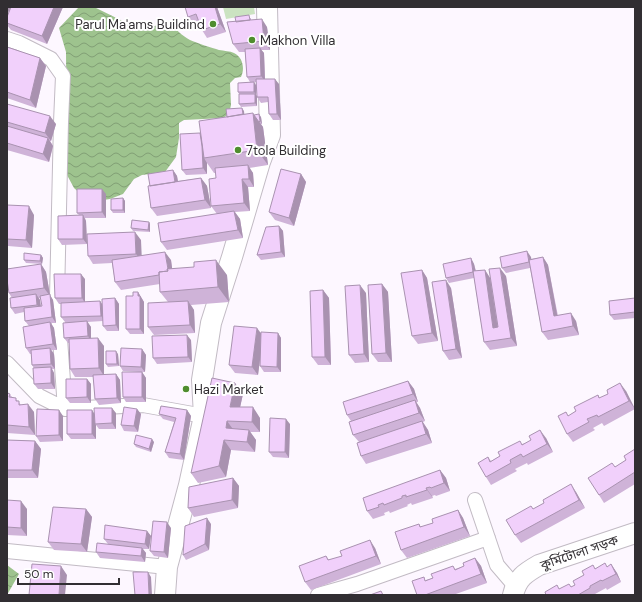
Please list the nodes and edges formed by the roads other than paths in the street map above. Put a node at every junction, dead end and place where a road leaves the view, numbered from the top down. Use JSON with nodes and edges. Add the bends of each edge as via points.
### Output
{"nodes":[{"id":1,"x":266,"y":7,"type":"edge"},
{"id":2,"x":7,"y":39,"type":"edge"},
{"id":3,"x":7,"y":363,"type":"edge"},
{"id":4,"x":65,"y":409,"type":"junction"},
{"id":5,"x":204,"y":416,"type":"junction"},
{"id":6,"x":475,"y":500,"type":"dead end"},
{"id":7,"x":634,"y":535,"type":"edge"},
{"id":8,"x":488,"y":538,"type":"junction"},
{"id":9,"x":7,"y":551,"type":"edge"},
{"id":10,"x":168,"y":566,"type":"junction"},
{"id":11,"x":514,"y":590,"type":"edge"},
{"id":12,"x":165,"y":595,"type":"edge"},
{"id":13,"x":318,"y":595,"type":"edge"}],
"edges":[{"from":1,"to":5,"type":"street","via":[[270,135],[211,323],[202,380]]},
{"from":2,"to":4,"type":"street","via":[[50,59],[64,76],[57,297]]},
{"from":3,"to":4,"type":"street","via":[[40,396]]},
{"from":4,"to":5,"type":"street","via":[[143,405]]},
{"from":5,"to":10,"type":"street"},
{"from":6,"to":8,"type":"street"},
{"from":7,"to":11,"type":"street","name":"কুর্মিটোলা সড়ক","via":[[540,565],[525,573]]},
{"from":8,"to":11,"type":"street","via":[[497,565]]},
{"from":8,"to":13,"type":"street"},
{"from":9,"to":10,"type":"street"},
{"from":10,"to":12,"type":"street"}]}
